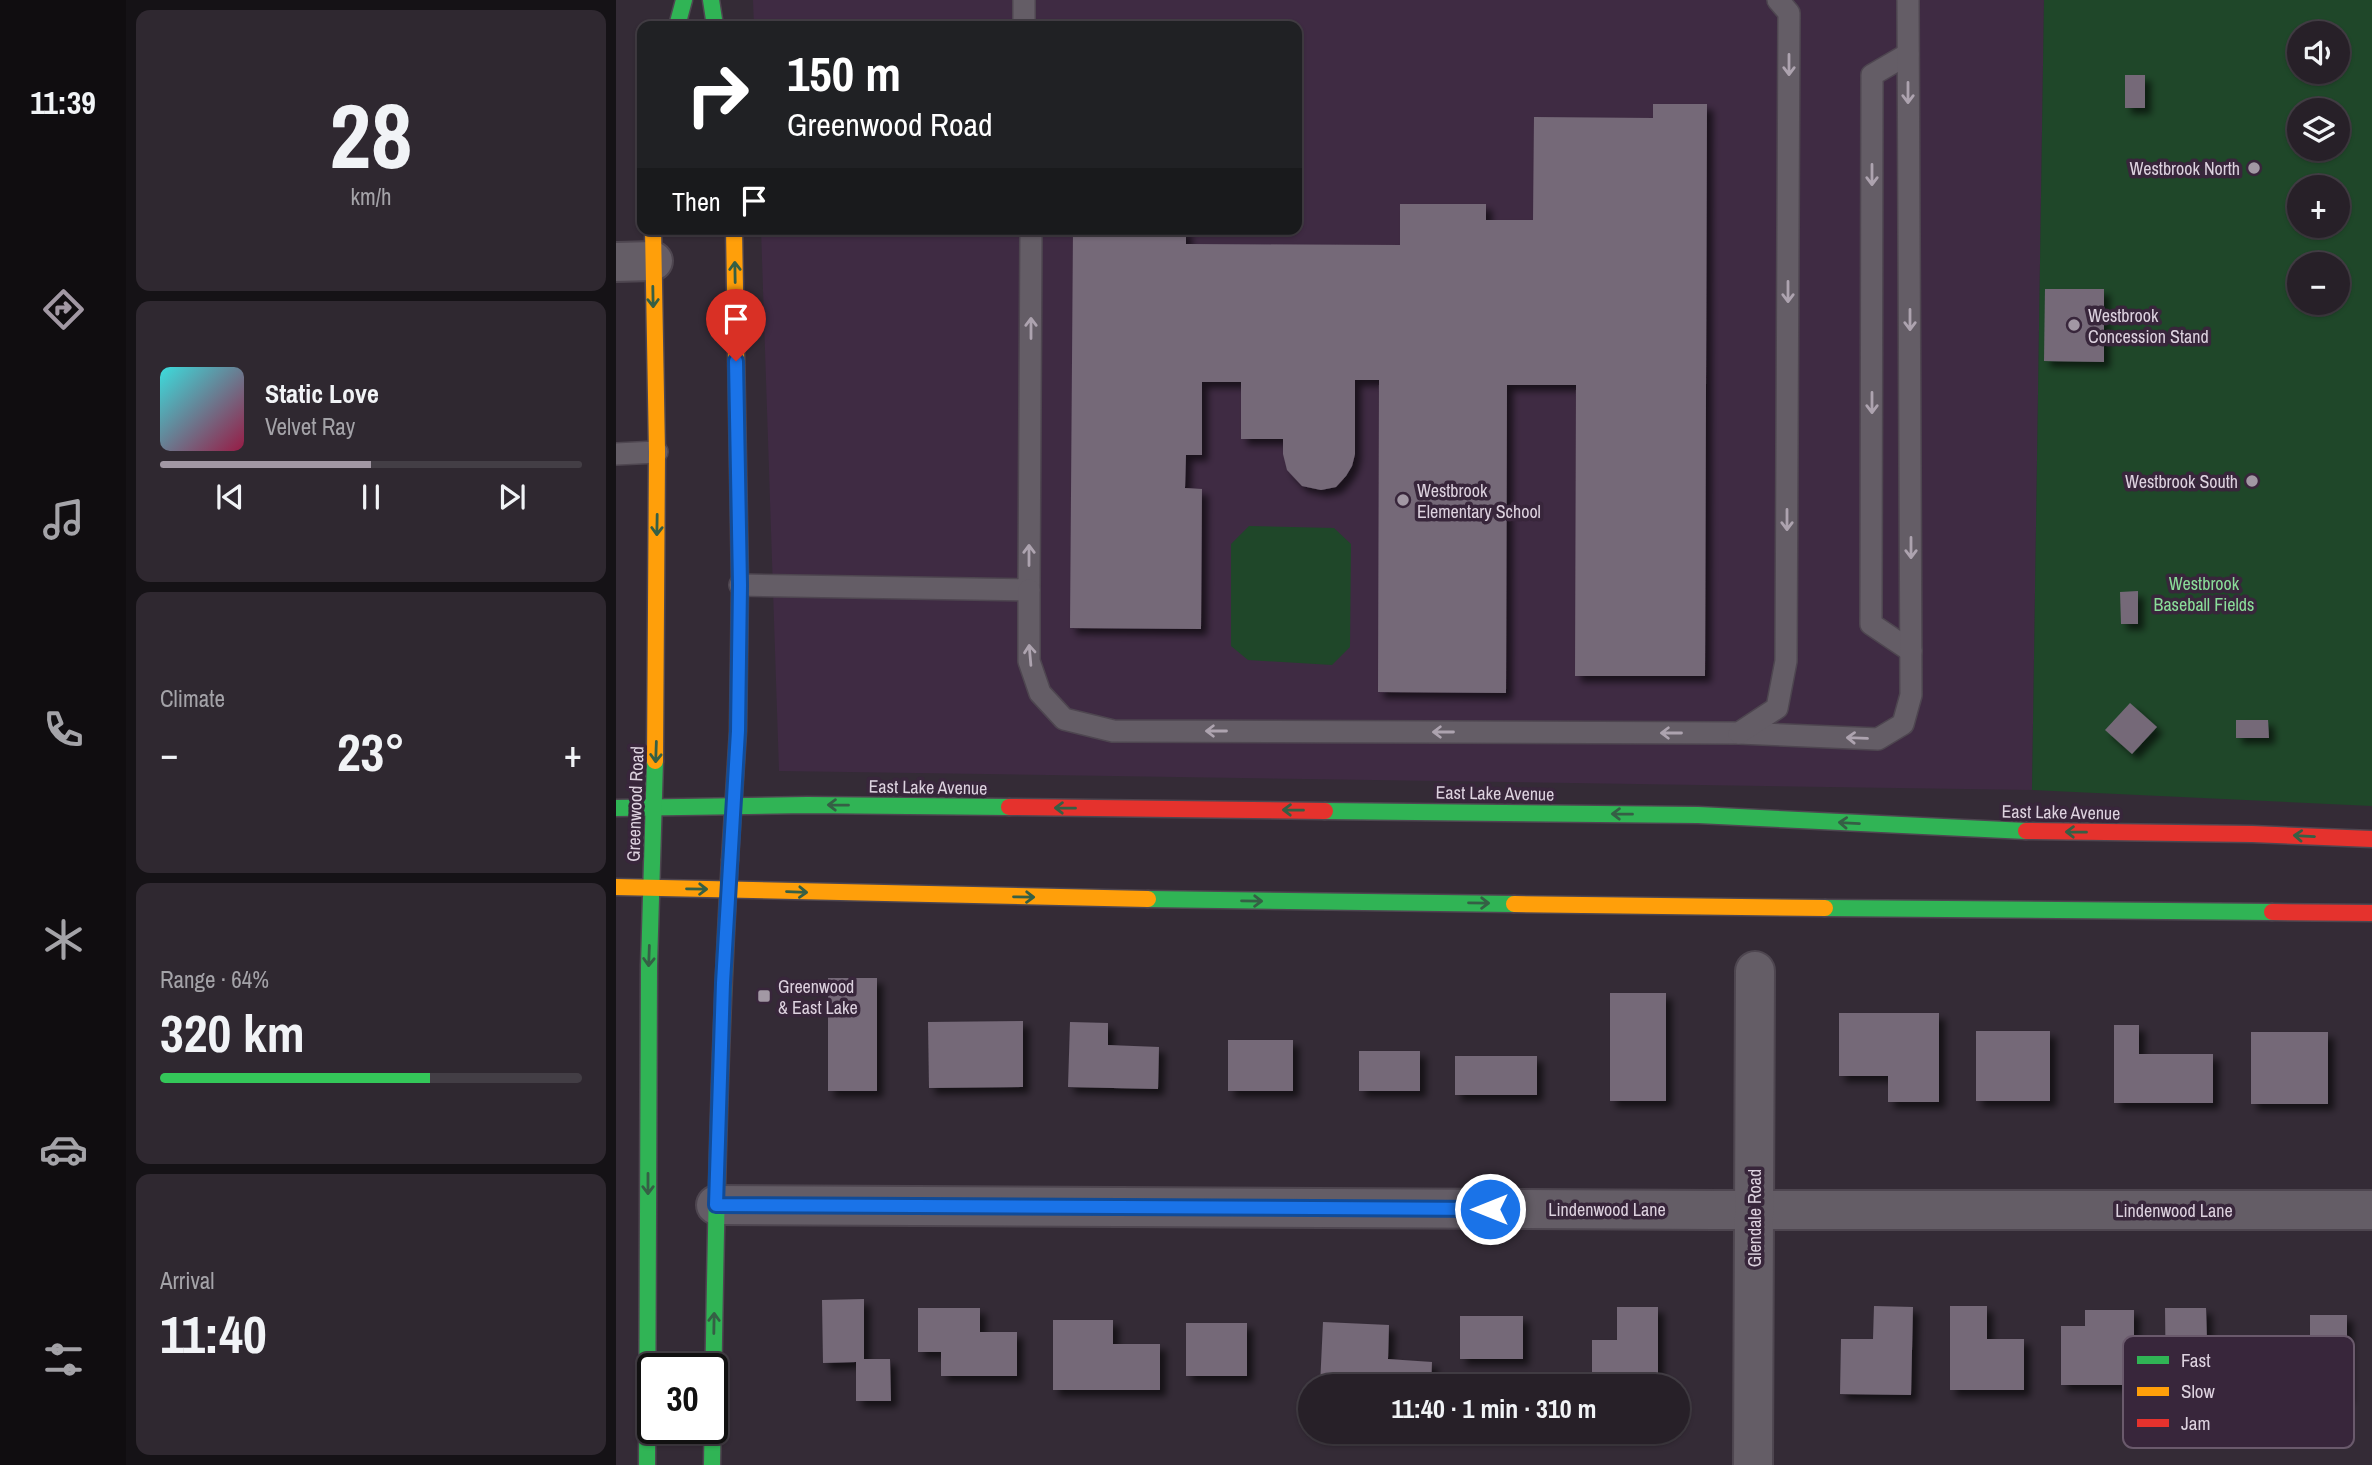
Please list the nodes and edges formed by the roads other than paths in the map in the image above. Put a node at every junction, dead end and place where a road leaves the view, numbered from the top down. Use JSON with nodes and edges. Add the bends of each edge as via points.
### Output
{"nodes":[{"id":1,"x":684,"y":0,"type":"edge"},
{"id":2,"x":711,"y":0,"type":"edge"},
{"id":3,"x":1024,"y":0,"type":"edge"},
{"id":4,"x":1779,"y":0,"type":"edge"},
{"id":5,"x":1908,"y":0,"type":"edge"},
{"id":6,"x":678,"y":21,"type":"edge"},
{"id":7,"x":714,"y":21,"type":"edge"},
{"id":8,"x":1024,"y":21,"type":"edge"},
{"id":9,"x":1908,"y":54,"type":"junction"},
{"id":10,"x":734,"y":235,"type":"edge"},
{"id":11,"x":1031,"y":235,"type":"edge"},
{"id":12,"x":640,"y":251,"type":"edge"},
{"id":13,"x":657,"y":452,"type":"junction"},
{"id":14,"x":616,"y":454,"type":"edge"},
{"id":15,"x":740,"y":585,"type":"junction"},
{"id":16,"x":1029,"y":590,"type":"junction"},
{"id":17,"x":1912,"y":651,"type":"junction"},
{"id":18,"x":1739,"y":733,"type":"junction"},
{"id":19,"x":734,"y":806,"type":"junction"},
{"id":20,"x":654,"y":807,"type":"junction"},
{"id":21,"x":616,"y":808,"type":"edge"},
{"id":22,"x":2372,"y":839,"type":"edge"},
{"id":23,"x":616,"y":887,"type":"edge"},
{"id":24,"x":651,"y":888,"type":"junction"},
{"id":25,"x":729,"y":890,"type":"junction"},
{"id":26,"x":2372,"y":913,"type":"edge"},
{"id":27,"x":1755,"y":971,"type":"dead end"},
{"id":28,"x":716,"y":1205,"type":"junction"},
{"id":29,"x":1754,"y":1210,"type":"junction"},
{"id":30,"x":2372,"y":1210,"type":"edge"},
{"id":31,"x":647,"y":1465,"type":"edge"},
{"id":32,"x":712,"y":1465,"type":"edge"},
{"id":33,"x":1754,"y":1465,"type":"edge"}],
"edges":[{"from":1,"to":6,"type":"main road"},
{"from":2,"to":7,"type":"main road"},
{"from":3,"to":8,"type":"lane"},
{"from":4,"to":18,"type":"lane","one_way":true,"via":[[1789,13],[1786,662],[1777,708]]},
{"from":5,"to":9,"type":"lane"},
{"from":9,"to":17,"type":"lane","one_way":true},
{"from":9,"to":17,"type":"lane","one_way":true,"via":[[1872,75],[1871,624]]},
{"from":15,"to":10,"type":"main road","one_way":true},
{"from":16,"to":11,"type":"lane","one_way":true},
{"from":12,"to":13,"type":"main road","name":"Greenwood Road","one_way":true},
{"from":13,"to":14,"type":"lane"},
{"from":13,"to":20,"type":"main road","name":"Greenwood Road","one_way":true},
{"from":15,"to":16,"type":"lane"},
{"from":15,"to":19,"type":"main road"},
{"from":18,"to":16,"type":"lane","one_way":true,"via":[[1114,731],[1064,719],[1040,693],[1029,661]]},
{"from":17,"to":18,"type":"lane","one_way":true,"via":[[1912,695],[1903,724],[1878,739]]},
{"from":19,"to":20,"type":"main road","name":"East Lake Avenue"},
{"from":22,"to":19,"type":"main road","name":"East Lake Avenue","one_way":true,"via":[[2012,831],[1698,815]]},
{"from":19,"to":25,"type":"main road"},
{"from":20,"to":21,"type":"main road","name":"East Lake Avenue"},
{"from":20,"to":24,"type":"main road","name":"Greenwood Road"},
{"from":23,"to":24,"type":"main road"},
{"from":24,"to":25,"type":"main road","one_way":true},
{"from":24,"to":31,"type":"main road","name":"Greenwood Road","one_way":true},
{"from":25,"to":26,"type":"main road","one_way":true,"via":[[1273,902]]},
{"from":25,"to":28,"type":"main road"},
{"from":27,"to":29,"type":"street","name":"Glendale Road"},
{"from":28,"to":29,"type":"street","name":"Lindenwood Lane"},
{"from":32,"to":28,"type":"main road","one_way":true},
{"from":29,"to":30,"type":"street","name":"Lindenwood Lane"},
{"from":29,"to":33,"type":"street","name":"Glendale Road"}]}
